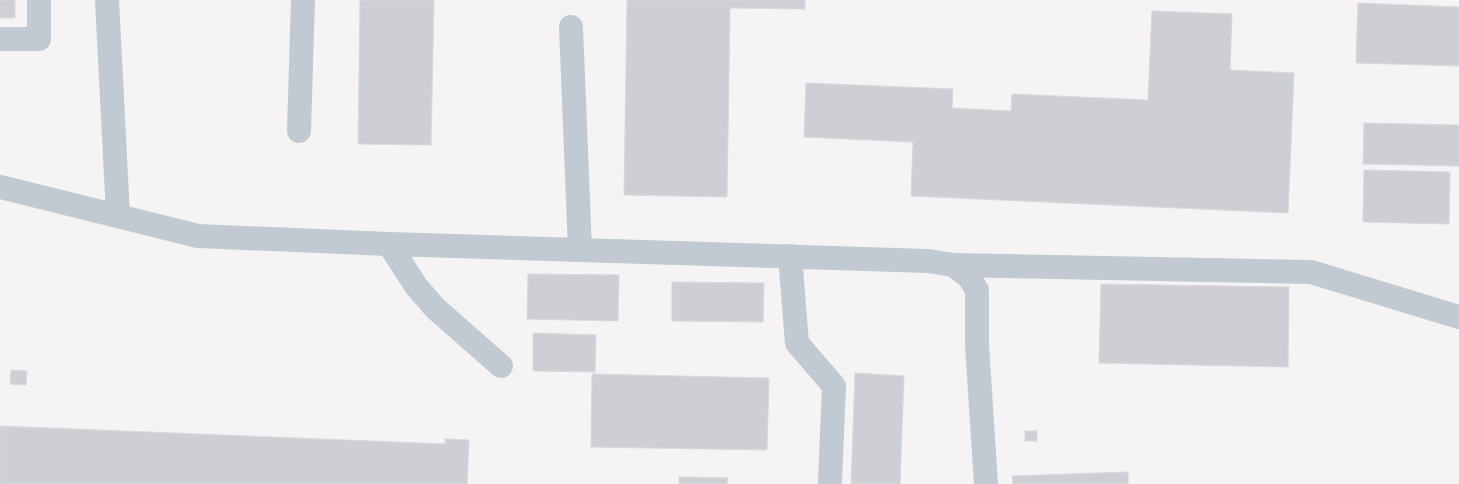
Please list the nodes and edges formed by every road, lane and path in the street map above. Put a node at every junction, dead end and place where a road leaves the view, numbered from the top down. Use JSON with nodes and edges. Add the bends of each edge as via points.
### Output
{"nodes":[{"id":1,"x":40,"y":0,"type":"edge"},
{"id":2,"x":107,"y":0,"type":"edge"},
{"id":3,"x":304,"y":0,"type":"edge"},
{"id":4,"x":571,"y":27,"type":"dead end"},
{"id":5,"x":0,"y":39,"type":"edge"},
{"id":6,"x":299,"y":131,"type":"dead end"},
{"id":7,"x":0,"y":187,"type":"edge"},
{"id":8,"x":118,"y":216,"type":"junction"},
{"id":9,"x":389,"y":244,"type":"junction"},
{"id":10,"x":580,"y":250,"type":"junction"},
{"id":11,"x":790,"y":256,"type":"junction"},
{"id":12,"x":953,"y":265,"type":"junction"},
{"id":13,"x":1459,"y":317,"type":"edge"},
{"id":14,"x":501,"y":366,"type":"dead end"},
{"id":15,"x":830,"y":481,"type":"dead end"},
{"id":16,"x":986,"y":484,"type":"edge"}],
"edges":[{"from":1,"to":5,"type":"lane","via":[[39,39]]},
{"from":2,"to":8,"type":"lane"},
{"from":3,"to":6,"type":"lane"},
{"from":4,"to":10,"type":"lane"},
{"from":7,"to":8,"type":"lane"},
{"from":8,"to":9,"type":"lane","via":[[198,236]]},
{"from":9,"to":10,"type":"lane"},
{"from":9,"to":14,"type":"lane","via":[[416,286],[436,308]]},
{"from":10,"to":11,"type":"lane"},
{"from":11,"to":12,"type":"lane","via":[[928,261]]},
{"from":11,"to":15,"type":"lane","via":[[797,343],[834,386]]},
{"from":12,"to":13,"type":"lane","via":[[1312,272]]},
{"from":12,"to":16,"type":"lane","via":[[969,277],[977,290],[977,345]]}]}
